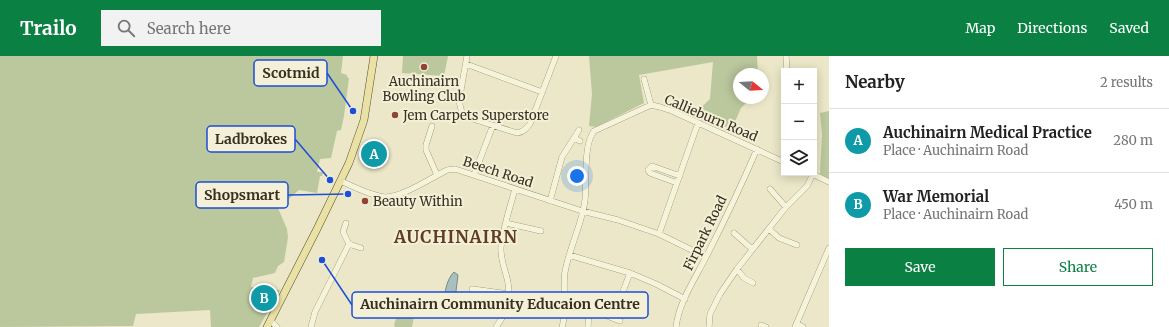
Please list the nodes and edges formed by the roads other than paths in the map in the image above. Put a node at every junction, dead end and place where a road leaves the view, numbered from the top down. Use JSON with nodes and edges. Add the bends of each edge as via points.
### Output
{"nodes":[{"id":1,"x":374,"y":56,"type":"edge"},
{"id":2,"x":467,"y":56,"type":"edge"},
{"id":3,"x":556,"y":56,"type":"edge"},
{"id":4,"x":786,"y":56,"type":"edge"},
{"id":5,"x":466,"y":64,"type":"junction"},
{"id":6,"x":787,"y":68,"type":"edge"},
{"id":7,"x":644,"y":79,"type":"dead end"},
{"id":8,"x":542,"y":92,"type":"junction"},
{"id":9,"x":651,"y":105,"type":"junction"},
{"id":10,"x":698,"y":123,"type":"junction"},
{"id":11,"x":493,"y":125,"type":"junction"},
{"id":12,"x":432,"y":126,"type":"dead end"},
{"id":13,"x":579,"y":130,"type":"dead end"},
{"id":14,"x":574,"y":138,"type":"junction"},
{"id":15,"x":580,"y":141,"type":"dead end"},
{"id":16,"x":757,"y":149,"type":"junction"},
{"id":17,"x":781,"y":161,"type":"edge"},
{"id":18,"x":437,"y":175,"type":"junction"},
{"id":19,"x":474,"y":175,"type":"junction"},
{"id":20,"x":680,"y":176,"type":"junction"},
{"id":21,"x":811,"y":176,"type":"edge"},
{"id":22,"x":817,"y":176,"type":"edge"},
{"id":23,"x":341,"y":182,"type":"junction"},
{"id":24,"x":829,"y":182,"type":"edge"},
{"id":25,"x":677,"y":183,"type":"junction"},
{"id":26,"x":515,"y":189,"type":"junction"},
{"id":27,"x":770,"y":189,"type":"dead end"},
{"id":28,"x":550,"y":201,"type":"junction"},
{"id":29,"x":786,"y":207,"type":"junction"},
{"id":30,"x":582,"y":211,"type":"junction"},
{"id":31,"x":346,"y":223,"type":"dead end"},
{"id":32,"x":506,"y":223,"type":"junction"},
{"id":33,"x":769,"y":229,"type":"junction"},
{"id":34,"x":541,"y":231,"type":"dead end"},
{"id":35,"x":734,"y":233,"type":"dead end"},
{"id":36,"x":659,"y":234,"type":"junction"},
{"id":37,"x":349,"y":244,"type":"junction"},
{"id":38,"x":797,"y":245,"type":"dead end"},
{"id":39,"x":361,"y":248,"type":"dead end"},
{"id":40,"x":829,"y":248,"type":"edge"},
{"id":41,"x":752,"y":249,"type":"junction"},
{"id":42,"x":569,"y":255,"type":"junction"},
{"id":43,"x":706,"y":258,"type":"junction"},
{"id":44,"x":738,"y":269,"type":"junction"},
{"id":45,"x":630,"y":274,"type":"junction"},
{"id":46,"x":753,"y":283,"type":"dead end"},
{"id":47,"x":472,"y":289,"type":"dead end"},
{"id":48,"x":509,"y":294,"type":"junction"},
{"id":49,"x":622,"y":294,"type":"dead end"},
{"id":50,"x":565,"y":299,"type":"junction"},
{"id":51,"x":685,"y":299,"type":"junction"},
{"id":52,"x":589,"y":309,"type":"junction"},
{"id":53,"x":620,"y":321,"type":"dead end"},
{"id":54,"x":269,"y":324,"type":"edge"},
{"id":55,"x":796,"y":326,"type":"edge"},
{"id":56,"x":277,"y":327,"type":"edge"},
{"id":57,"x":311,"y":327,"type":"edge"},
{"id":58,"x":496,"y":327,"type":"edge"},
{"id":59,"x":562,"y":327,"type":"edge"},
{"id":60,"x":588,"y":327,"type":"edge"},
{"id":61,"x":676,"y":327,"type":"edge"},
{"id":62,"x":708,"y":327,"type":"edge"},
{"id":63,"x":803,"y":327,"type":"edge"}],
"edges":[{"from":1,"to":23,"type":"main road","via":[[364,120]]},
{"from":2,"to":5,"type":"street"},
{"from":3,"to":8,"type":"street"},
{"from":4,"to":6,"type":"street"},
{"from":5,"to":8,"type":"street"},
{"from":5,"to":11,"type":"street","via":[[459,101],[462,113]]},
{"from":7,"to":9,"type":"street"},
{"from":8,"to":11,"type":"street","via":[[526,130],[517,133]]},
{"from":9,"to":10,"type":"street","name":"Callieburn Road","via":[[660,106]]},
{"from":9,"to":30,"type":"street","name":"Callieburn Road","via":[[598,129],[591,135]]},
{"from":10,"to":16,"type":"street","name":"Callieburn Road"},
{"from":10,"to":20,"type":"street"},
{"from":11,"to":19,"type":"street"},
{"from":12,"to":18,"type":"street","via":[[426,150]]},
{"from":13,"to":14,"type":"street"},
{"from":14,"to":15,"type":"street"},
{"from":14,"to":28,"type":"street","via":[[562,157]]},
{"from":16,"to":17,"type":"street","name":"Callieburn Road"},
{"from":16,"to":43,"type":"street","name":"Firpark Road"},
{"from":18,"to":19,"type":"street","name":"Beech Road","via":[[455,169]]},
{"from":18,"to":23,"type":"street","name":"Beech Road","via":[[389,197]]},
{"from":19,"to":26,"type":"street","name":"Beech Road"},
{"from":20,"to":25,"type":"street"},
{"from":20,"to":25,"type":"street","via":[[652,166],[648,170]]},
{"from":21,"to":29,"type":"street","via":[[807,186]]},
{"from":22,"to":24,"type":"street"},
{"from":23,"to":54,"type":"main road"},
{"from":25,"to":36,"type":"street"},
{"from":26,"to":28,"type":"street","name":"Beech Road"},
{"from":26,"to":32,"type":"street"},
{"from":27,"to":29,"type":"street"},
{"from":28,"to":30,"type":"street","name":"Beech Road"},
{"from":29,"to":33,"type":"street"},
{"from":30,"to":36,"type":"street","name":"Beech Road"},
{"from":30,"to":42,"type":"street"},
{"from":31,"to":37,"type":"street","via":[[343,232]]},
{"from":32,"to":34,"type":"street"},
{"from":32,"to":48,"type":"street","via":[[501,248]]},
{"from":33,"to":38,"type":"street","via":[[779,238]]},
{"from":33,"to":41,"type":"street"},
{"from":35,"to":41,"type":"street"},
{"from":36,"to":43,"type":"street","name":"Beech Road"},
{"from":37,"to":39,"type":"street"},
{"from":37,"to":57,"type":"street","via":[[315,312]]},
{"from":40,"to":55,"type":"street"},
{"from":41,"to":44,"type":"street"},
{"from":42,"to":45,"type":"street"},
{"from":42,"to":50,"type":"street","via":[[565,273]]},
{"from":43,"to":51,"type":"street","name":"Firpark Road"},
{"from":44,"to":46,"type":"street","via":[[744,278]]},
{"from":44,"to":62,"type":"street","via":[[720,294],[710,314]]},
{"from":45,"to":49,"type":"street"},
{"from":45,"to":51,"type":"street"},
{"from":47,"to":48,"type":"street"},
{"from":48,"to":58,"type":"street","via":[[505,312]]},
{"from":50,"to":52,"type":"street","via":[[577,300],[589,306]]},
{"from":50,"to":59,"type":"street"},
{"from":51,"to":61,"type":"street","name":"Firpark Road"},
{"from":52,"to":53,"type":"street"},
{"from":52,"to":60,"type":"street"},
{"from":54,"to":56,"type":"street"},
{"from":55,"to":63,"type":"street"}]}
